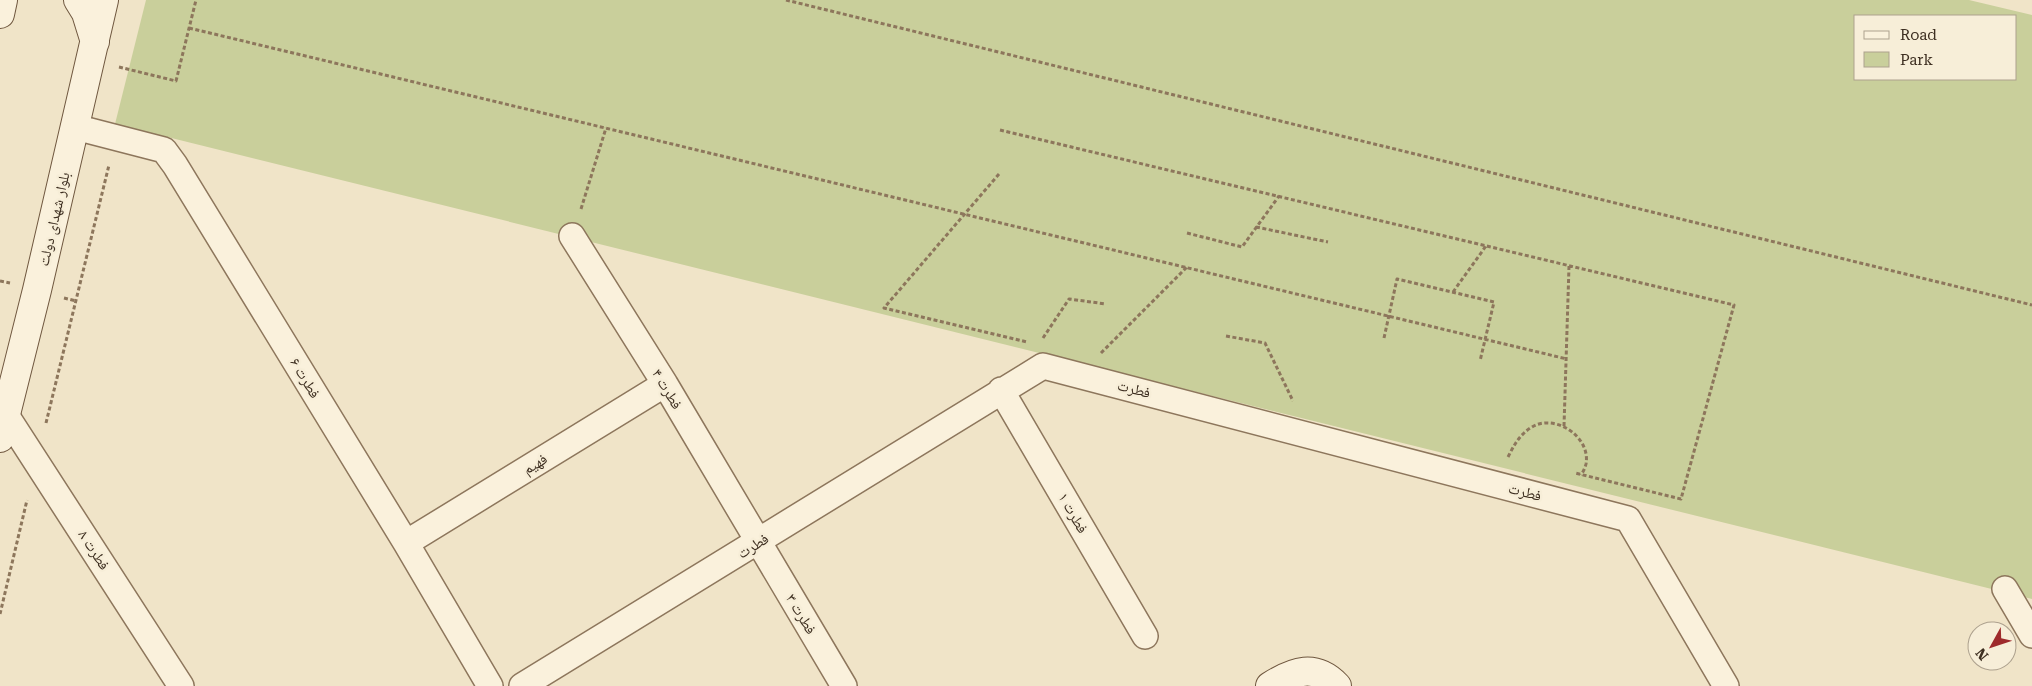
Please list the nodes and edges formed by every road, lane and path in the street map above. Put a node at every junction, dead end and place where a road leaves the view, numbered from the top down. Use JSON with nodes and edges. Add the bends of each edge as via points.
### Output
{"nodes":[{"id":1,"x":78,"y":0,"type":"edge"},
{"id":2,"x":104,"y":0,"type":"edge"},
{"id":3,"x":196,"y":0,"type":"edge"},
{"id":4,"x":786,"y":0,"type":"edge"},
{"id":5,"x":189,"y":28,"type":"junction"},
{"id":6,"x":93,"y":51,"type":"junction"},
{"id":7,"x":75,"y":127,"type":"junction"},
{"id":8,"x":606,"y":128,"type":"junction"},
{"id":9,"x":1000,"y":130,"type":"dead end"},
{"id":10,"x":115,"y":137,"type":"junction"},
{"id":11,"x":999,"y":174,"type":"dead end"},
{"id":12,"x":1278,"y":196,"type":"junction"},
{"id":13,"x":966,"y":214,"type":"junction"},
{"id":14,"x":1256,"y":227,"type":"junction"},
{"id":15,"x":1187,"y":233,"type":"dead end"},
{"id":16,"x":572,"y":236,"type":"joint"},
{"id":17,"x":1328,"y":242,"type":"dead end"},
{"id":18,"x":1486,"y":246,"type":"junction"},
{"id":19,"x":1569,"y":266,"type":"junction"},
{"id":20,"x":1188,"y":267,"type":"junction"},
{"id":21,"x":1453,"y":292,"type":"junction"},
{"id":22,"x":1106,"y":304,"type":"dead end"},
{"id":23,"x":2032,"y":305,"type":"edge"},
{"id":24,"x":884,"y":308,"type":"dead end"},
{"id":25,"x":1389,"y":316,"type":"junction"},
{"id":26,"x":1226,"y":336,"type":"dead end"},
{"id":27,"x":1384,"y":338,"type":"dead end"},
{"id":28,"x":1485,"y":339,"type":"junction"},
{"id":29,"x":1038,"y":345,"type":"dead end"},
{"id":30,"x":1567,"y":359,"type":"junction"},
{"id":31,"x":1480,"y":361,"type":"dead end"},
{"id":32,"x":1080,"y":374,"type":"junction"},
{"id":33,"x":665,"y":384,"type":"junction"},
{"id":34,"x":1002,"y":390,"type":"junction"},
{"id":35,"x":1296,"y":406,"type":"dead end"},
{"id":36,"x":3,"y":426,"type":"edge"},
{"id":37,"x":1564,"y":426,"type":"junction"},
{"id":38,"x":1508,"y":457,"type":"dead end"},
{"id":39,"x":37,"y":462,"type":"junction"},
{"id":40,"x":1582,"y":475,"type":"dead end"},
{"id":41,"x":1681,"y":499,"type":"dead end"},
{"id":42,"x":406,"y":543,"type":"junction"},
{"id":43,"x":758,"y":543,"type":"junction"},
{"id":44,"x":2005,"y":590,"type":"dead end"},
{"id":45,"x":0,"y":614,"type":"edge"},
{"id":46,"x":2032,"y":635,"type":"edge"},
{"id":47,"x":1145,"y":636,"type":"dead end"},
{"id":48,"x":181,"y":686,"type":"edge"},
{"id":49,"x":490,"y":686,"type":"edge"},
{"id":50,"x":522,"y":686,"type":"edge"},
{"id":51,"x":844,"y":686,"type":"edge"},
{"id":52,"x":1270,"y":686,"type":"edge"},
{"id":53,"x":1337,"y":686,"type":"edge"},
{"id":54,"x":1726,"y":686,"type":"edge"}],
"edges":[{"from":1,"to":6,"type":"main road","via":[[86,13]]},
{"from":2,"to":6,"type":"main road","name":"بلوار شهدای دولت"},
{"from":3,"to":5,"type":"path"},
{"from":4,"to":23,"type":"path"},
{"from":5,"to":6,"type":"path","via":[[176,81]]},
{"from":5,"to":8,"type":"path"},
{"from":6,"to":7,"type":"main road","name":"بلوار شهدای دولت"},
{"from":7,"to":10,"type":"street","name":"فطرت ۶"},
{"from":7,"to":36,"type":"main road","name":"بلوار شهدای دولت"},
{"from":8,"to":13,"type":"path"},
{"from":8,"to":16,"type":"path"},
{"from":9,"to":12,"type":"path"},
{"from":10,"to":39,"type":"path"},
{"from":10,"to":42,"type":"street","name":"فطرت ۶","via":[[164,150],[175,165]]},
{"from":11,"to":13,"type":"path"},
{"from":12,"to":14,"type":"path"},
{"from":12,"to":18,"type":"path"},
{"from":13,"to":20,"type":"path"},
{"from":13,"to":24,"type":"path"},
{"from":14,"to":15,"type":"path","via":[[1242,247]]},
{"from":14,"to":17,"type":"path"},
{"from":16,"to":33,"type":"street","name":"فطرت ۴"},
{"from":18,"to":19,"type":"path"},
{"from":18,"to":21,"type":"path"},
{"from":19,"to":30,"type":"path"},
{"from":19,"to":41,"type":"path","via":[[1734,305]]},
{"from":20,"to":25,"type":"path"},
{"from":20,"to":32,"type":"path"},
{"from":21,"to":25,"type":"path","via":[[1397,279]]},
{"from":21,"to":28,"type":"path","via":[[1494,302]]},
{"from":22,"to":29,"type":"path","via":[[1069,299]]},
{"from":25,"to":27,"type":"path"},
{"from":25,"to":28,"type":"path"},
{"from":26,"to":35,"type":"path","via":[[1265,344]]},
{"from":28,"to":30,"type":"path"},
{"from":28,"to":31,"type":"path"},
{"from":30,"to":37,"type":"path"},
{"from":32,"to":34,"type":"street","name":"فطرت","via":[[1043,366]]},
{"from":32,"to":54,"type":"street","name":"فطرت","via":[[1628,519]]},
{"from":33,"to":42,"type":"street","name":"فهیم"},
{"from":33,"to":43,"type":"street","name":"فطرت ۴"},
{"from":34,"to":43,"type":"street","name":"فطرت"},
{"from":34,"to":47,"type":"street","name":"فطرت ۱"},
{"from":36,"to":39,"type":"street","name":"فطرت ۸"},
{"from":37,"to":38,"type":"path","via":[[1548,423],[1534,426],[1518,438]]},
{"from":37,"to":40,"type":"path","via":[[1578,437],[1585,450],[1586,464]]},
{"from":39,"to":45,"type":"path"},
{"from":39,"to":48,"type":"street","name":"فطرت ۸"},
{"from":42,"to":49,"type":"street","name":"فطرت ۶"},
{"from":43,"to":50,"type":"street","name":"فطرت"},
{"from":43,"to":51,"type":"street","name":"فطرت ۳"},
{"from":44,"to":46,"type":"street"},
{"from":52,"to":53,"type":"main road","via":[[1295,674],[1312,671],[1327,676]]}]}
